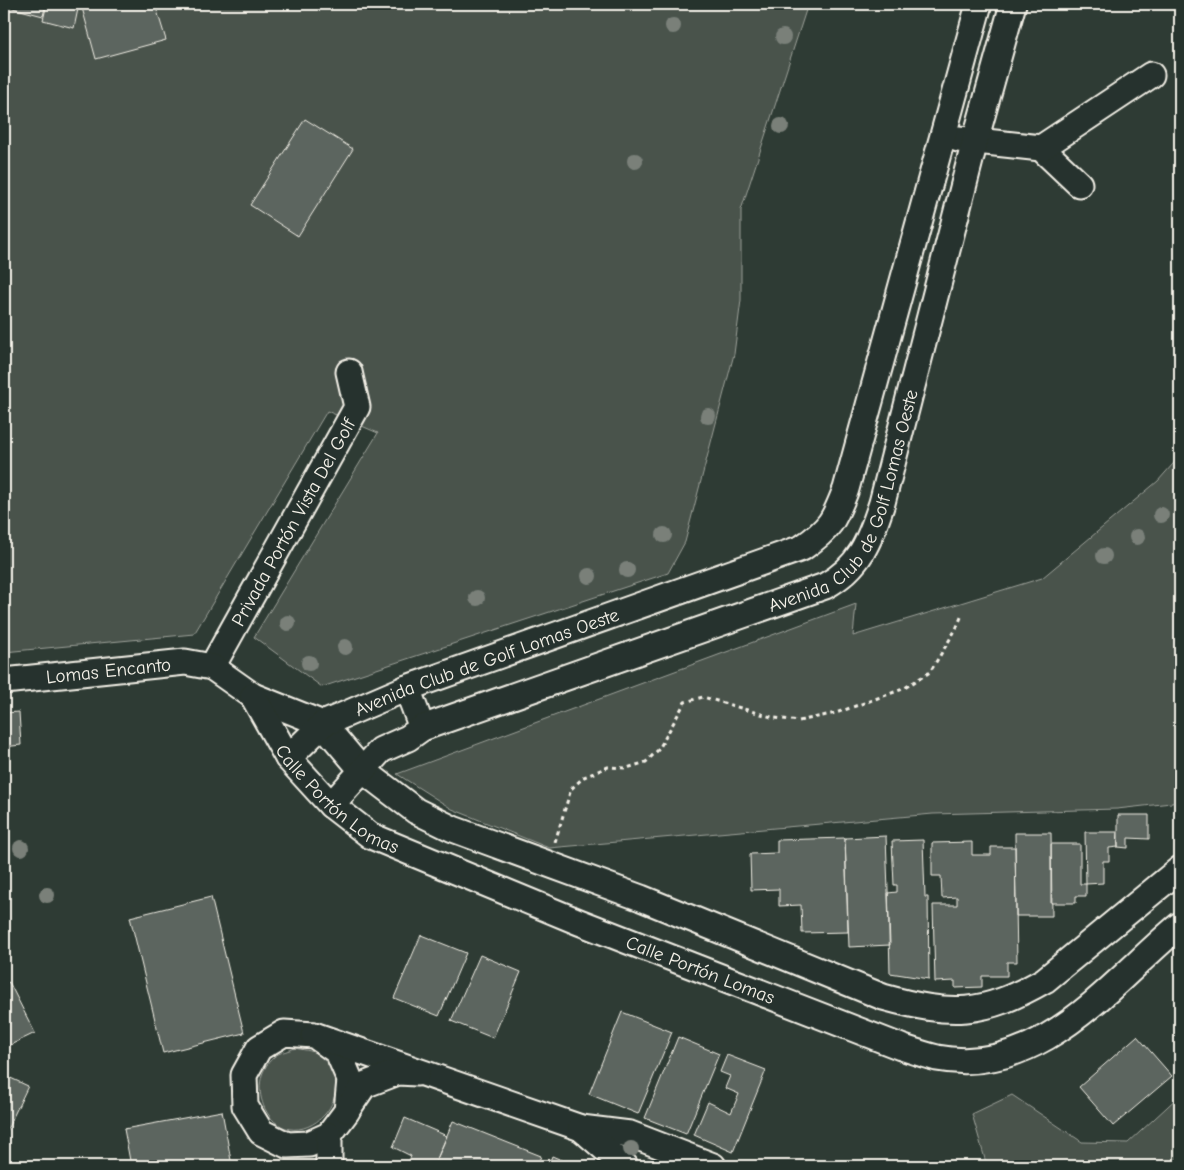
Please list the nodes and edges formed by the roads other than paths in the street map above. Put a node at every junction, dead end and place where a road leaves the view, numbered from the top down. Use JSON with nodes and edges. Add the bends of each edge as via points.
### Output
{"nodes":[{"id":1,"x":979,"y":4,"type":"edge"},
{"id":2,"x":1013,"y":4,"type":"edge"},
{"id":3,"x":1152,"y":74,"type":"dead end"},
{"id":4,"x":944,"y":137,"type":"junction"},
{"id":5,"x":975,"y":141,"type":"junction"},
{"id":6,"x":1041,"y":148,"type":"junction"},
{"id":7,"x":1079,"y":184,"type":"dead end"},
{"id":8,"x":349,"y":372,"type":"dead end"},
{"id":9,"x":212,"y":667,"type":"junction"},
{"id":10,"x":4,"y":681,"type":"edge"},
{"id":11,"x":407,"y":688,"type":"junction"},
{"id":12,"x":253,"y":696,"type":"junction"},
{"id":13,"x":323,"y":724,"type":"junction"},
{"id":14,"x":422,"y":728,"type":"junction"},
{"id":15,"x":288,"y":758,"type":"junction"},
{"id":16,"x":362,"y":770,"type":"junction"},
{"id":17,"x":331,"y":805,"type":"junction"},
{"id":18,"x":1180,"y":869,"type":"edge"},
{"id":19,"x":1180,"y":925,"type":"edge"},
{"id":20,"x":314,"y":1035,"type":"junction"},
{"id":21,"x":424,"y":1073,"type":"junction"},
{"id":22,"x":346,"y":1111,"type":"junction"},
{"id":23,"x":581,"y":1128,"type":"junction"},
{"id":24,"x":329,"y":1135,"type":"junction"},
{"id":25,"x":290,"y":1156,"type":"edge"},
{"id":26,"x":329,"y":1166,"type":"edge"},
{"id":27,"x":625,"y":1166,"type":"edge"},
{"id":28,"x":713,"y":1166,"type":"edge"}],
"edges":[{"from":1,"to":4,"type":"street","name":"Avenida Club de Golf Lomas Oeste"},
{"from":2,"to":5,"type":"street","name":"Avenida Club de Golf Lomas Oeste"},
{"from":3,"to":6,"type":"street"},
{"from":4,"to":5,"type":"street"},
{"from":4,"to":11,"type":"street","name":"Avenida Club de Golf Lomas Oeste","via":[[846,489],[834,521],[822,535],[802,548]]},
{"from":5,"to":6,"type":"street"},
{"from":5,"to":14,"type":"street","name":"Avenida Club de Golf Lomas Oeste","via":[[882,503],[866,545],[852,567],[825,586]]},
{"from":6,"to":7,"type":"street"},
{"from":8,"to":9,"type":"street","name":"Privada Portón Vista Del Golf","via":[[357,407]]},
{"from":9,"to":10,"type":"street","name":"Lomas Encanto","via":[[185,662]]},
{"from":9,"to":12,"type":"street","name":"Calle Portón Lomas"},
{"from":11,"to":13,"type":"street","name":"Avenida Club de Golf Lomas Oeste"},
{"from":11,"to":14,"type":"street"},
{"from":12,"to":13,"type":"street","name":"Calle Portón Lomas"},
{"from":12,"to":15,"type":"street","name":"Calle Portón Lomas"},
{"from":13,"to":15,"type":"street","name":"Avenida Club de Golf Lomas Oeste"},
{"from":13,"to":16,"type":"street","name":"Calle Portón Lomas"},
{"from":14,"to":16,"type":"street","name":"Avenida Club de Golf Lomas Oeste","via":[[381,750]]},
{"from":15,"to":17,"type":"street","name":"Calle Portón Lomas"},
{"from":16,"to":17,"type":"street","name":"Avenida Club de Golf Lomas Oeste"},
{"from":16,"to":18,"type":"street","name":"Calle Portón Lomas","via":[[416,811],[453,828],[641,898],[883,997],[923,1008],[981,1008],[1002,1003],[1045,980]]},
{"from":17,"to":19,"type":"street","name":"Calle Portón Lomas","via":[[372,836],[496,888],[870,1036],[938,1058],[974,1060],[1007,1055],[1045,1039],[1092,1006]]},
{"from":20,"to":21,"type":"street"},
{"from":20,"to":22,"type":"street","via":[[338,1052],[350,1080]]},
{"from":20,"to":25,"type":"street","via":[[284,1033],[259,1048],[244,1075],[245,1106],[261,1132]]},
{"from":21,"to":22,"type":"street","via":[[398,1072],[364,1085]]},
{"from":21,"to":23,"type":"street"},
{"from":22,"to":24,"type":"street"},
{"from":23,"to":27,"type":"street"},
{"from":23,"to":28,"type":"street","via":[[630,1134]]},
{"from":24,"to":25,"type":"street"},
{"from":24,"to":26,"type":"street"}]}
